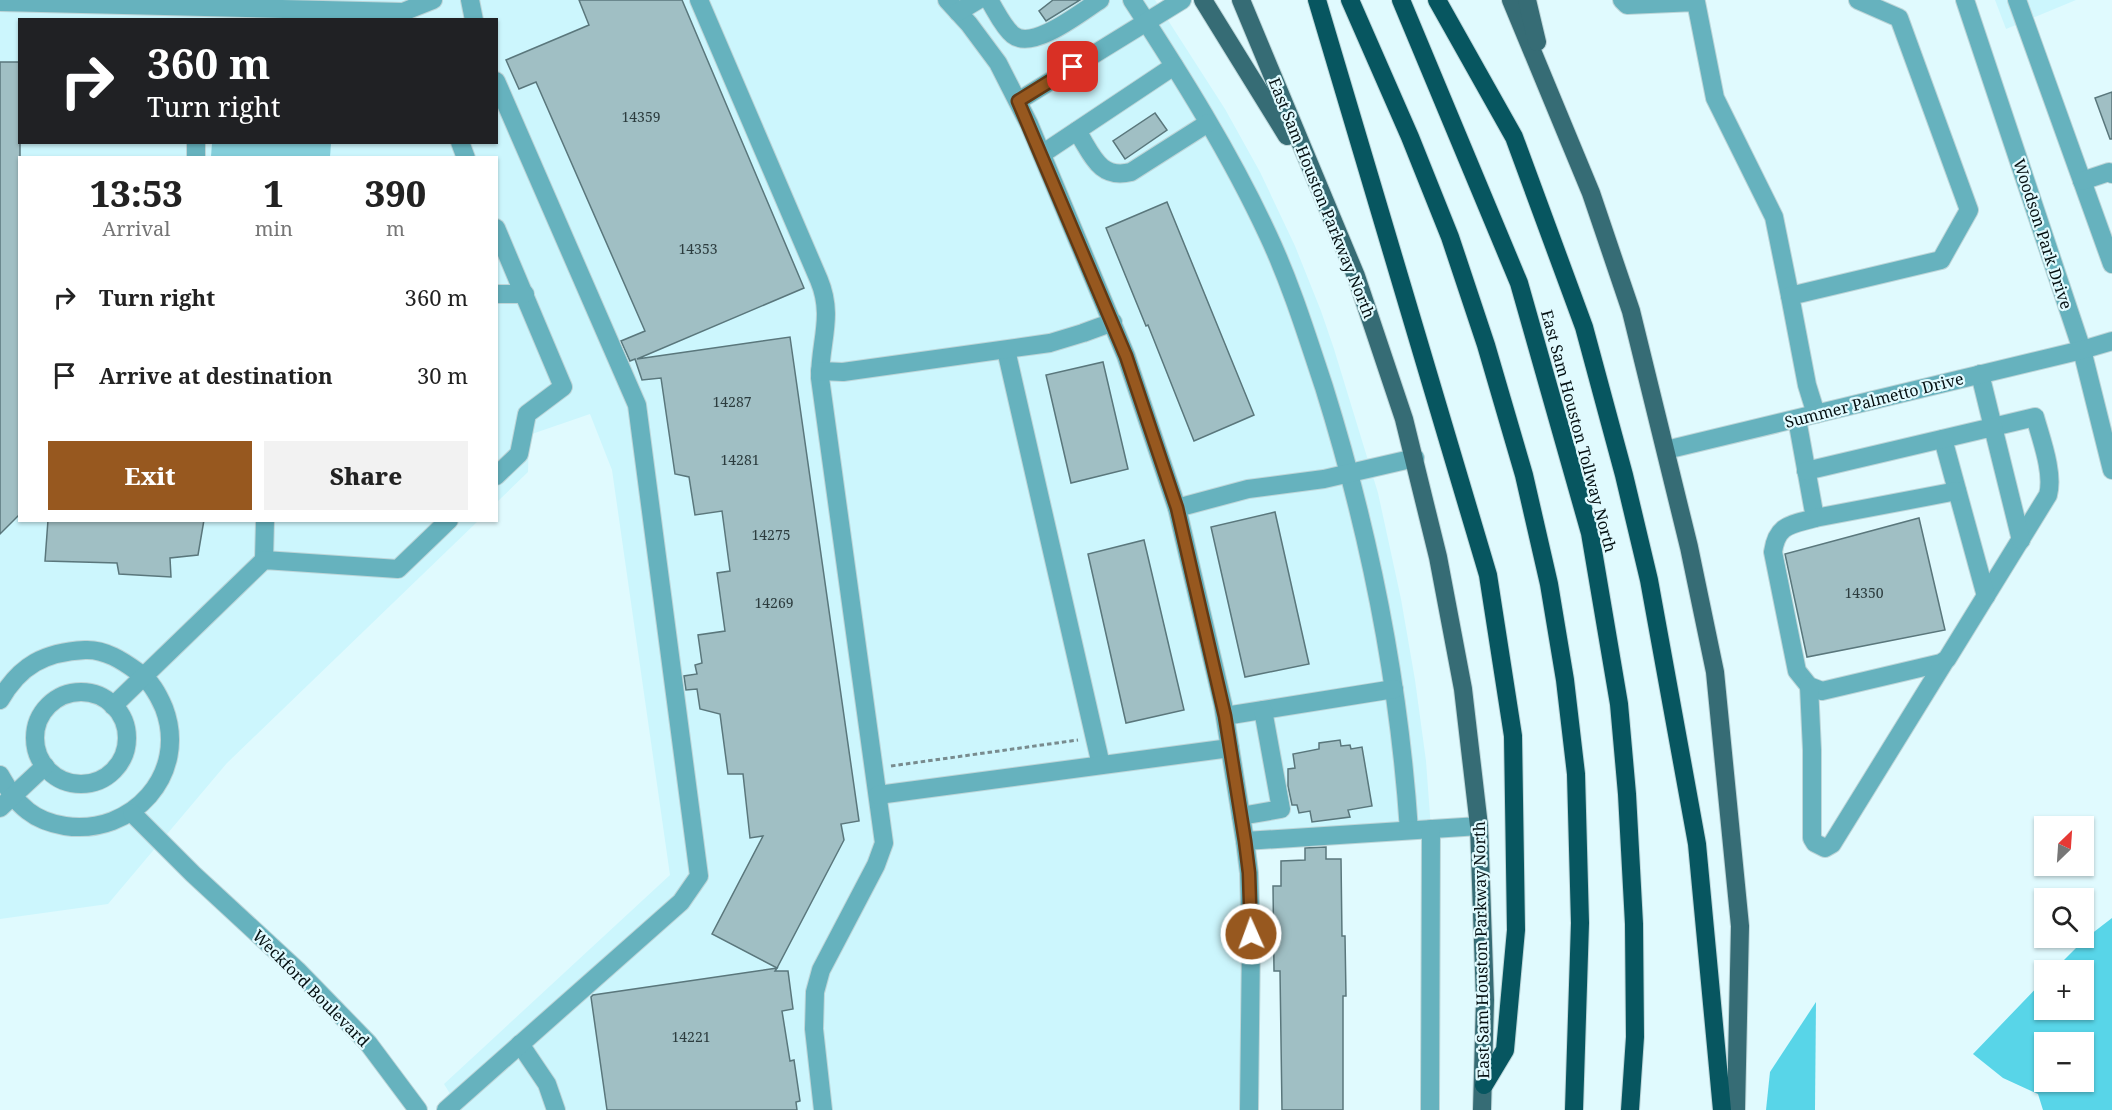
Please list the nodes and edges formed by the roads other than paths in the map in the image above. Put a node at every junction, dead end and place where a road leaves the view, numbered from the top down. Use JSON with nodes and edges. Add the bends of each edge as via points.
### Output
{"nodes":[{"id":1,"x":433,"y":0,"type":"edge"},
{"id":2,"x":470,"y":0,"type":"edge"},
{"id":3,"x":699,"y":0,"type":"edge"},
{"id":4,"x":978,"y":0,"type":"edge"},
{"id":5,"x":989,"y":0,"type":"edge"},
{"id":6,"x":1100,"y":0,"type":"edge"},
{"id":7,"x":1132,"y":0,"type":"edge"},
{"id":8,"x":1182,"y":0,"type":"edge"},
{"id":9,"x":1203,"y":0,"type":"edge"},
{"id":10,"x":1241,"y":0,"type":"edge"},
{"id":11,"x":1317,"y":0,"type":"edge"},
{"id":12,"x":1350,"y":0,"type":"edge"},
{"id":13,"x":1401,"y":0,"type":"edge"},
{"id":14,"x":1437,"y":0,"type":"edge"},
{"id":15,"x":1510,"y":0,"type":"edge"},
{"id":16,"x":1527,"y":0,"type":"edge"},
{"id":17,"x":1622,"y":0,"type":"edge"},
{"id":18,"x":1858,"y":0,"type":"edge"},
{"id":19,"x":1965,"y":0,"type":"edge"},
{"id":20,"x":2017,"y":0,"type":"edge"},
{"id":21,"x":1701,"y":1,"type":"edge"},
{"id":22,"x":0,"y":2,"type":"edge"},
{"id":23,"x":99,"y":2,"type":"edge"},
{"id":24,"x":953,"y":6,"type":"edge"},
{"id":25,"x":200,"y":13,"type":"edge"},
{"id":26,"x":405,"y":16,"type":"edge"},
{"id":27,"x":474,"y":18,"type":"edge"},
{"id":28,"x":1146,"y":22,"type":"junction"},
{"id":29,"x":1174,"y":66,"type":"junction"},
{"id":30,"x":498,"y":86,"type":"edge"},
{"id":31,"x":1550,"y":96,"type":"junction"},
{"id":32,"x":1018,"y":101,"type":"junction"},
{"id":33,"x":1208,"y":123,"type":"junction"},
{"id":34,"x":1077,"y":131,"type":"junction"},
{"id":35,"x":1042,"y":154,"type":"junction"},
{"id":36,"x":2112,"y":174,"type":"edge"},
{"id":37,"x":1315,"y":181,"type":"junction"},
{"id":38,"x":2082,"y":181,"type":"junction"},
{"id":39,"x":498,"y":233,"type":"edge"},
{"id":40,"x":2112,"y":264,"type":"edge"},
{"id":41,"x":498,"y":294,"type":"edge"},
{"id":42,"x":525,"y":294,"type":"junction"},
{"id":43,"x":1790,"y":296,"type":"junction"},
{"id":44,"x":1113,"y":322,"type":"junction"},
{"id":45,"x":2112,"y":341,"type":"edge"},
{"id":46,"x":1006,"y":350,"type":"junction"},
{"id":47,"x":2082,"y":350,"type":"junction"},
{"id":48,"x":820,"y":371,"type":"junction"},
{"id":49,"x":1980,"y":374,"type":"junction"},
{"id":50,"x":1816,"y":414,"type":"junction"},
{"id":51,"x":1797,"y":419,"type":"junction"},
{"id":52,"x":1993,"y":427,"type":"junction"},
{"id":53,"x":1943,"y":439,"type":"junction"},
{"id":54,"x":1666,"y":450,"type":"junction"},
{"id":55,"x":1414,"y":458,"type":"junction"},
{"id":56,"x":2112,"y":470,"type":"edge"},
{"id":57,"x":1806,"y":471,"type":"junction"},
{"id":58,"x":1350,"y":473,"type":"junction"},
{"id":59,"x":498,"y":474,"type":"edge"},
{"id":60,"x":1957,"y":491,"type":"junction"},
{"id":61,"x":1177,"y":508,"type":"junction"},
{"id":62,"x":1815,"y":518,"type":"junction"},
{"id":63,"x":265,"y":522,"type":"edge"},
{"id":64,"x":447,"y":522,"type":"edge"},
{"id":65,"x":2021,"y":540,"type":"junction"},
{"id":66,"x":264,"y":560,"type":"junction"},
{"id":67,"x":1986,"y":596,"type":"junction"},
{"id":68,"x":1945,"y":661,"type":"junction"},
{"id":69,"x":144,"y":677,"type":"junction"},
{"id":70,"x":1809,"y":686,"type":"junction"},
{"id":71,"x":1394,"y":688,"type":"junction"},
{"id":72,"x":0,"y":700,"type":"edge"},
{"id":73,"x":113,"y":706,"type":"junction"},
{"id":74,"x":1263,"y":710,"type":"junction"},
{"id":75,"x":1225,"y":716,"type":"junction"},
{"id":76,"x":1230,"y":748,"type":"junction"},
{"id":77,"x":1101,"y":765,"type":"junction"},
{"id":78,"x":45,"y":766,"type":"junction"},
{"id":79,"x":0,"y":775,"type":"edge"},
{"id":80,"x":878,"y":795,"type":"junction"},
{"id":81,"x":6,"y":802,"type":"edge"},
{"id":82,"x":132,"y":813,"type":"junction"},
{"id":83,"x":1241,"y":816,"type":"junction"},
{"id":84,"x":1479,"y":826,"type":"junction"},
{"id":85,"x":1431,"y":829,"type":"junction"},
{"id":86,"x":1409,"y":830,"type":"junction"},
{"id":87,"x":1245,"y":841,"type":"junction"},
{"id":88,"x":520,"y":1044,"type":"junction"},
{"id":89,"x":1484,"y":1085,"type":"junction"},
{"id":90,"x":410,"y":1107,"type":"edge"},
{"id":91,"x":446,"y":1110,"type":"edge"},
{"id":92,"x":556,"y":1110,"type":"edge"},
{"id":93,"x":823,"y":1110,"type":"edge"},
{"id":94,"x":1249,"y":1110,"type":"edge"},
{"id":95,"x":1430,"y":1110,"type":"edge"},
{"id":96,"x":1482,"y":1110,"type":"edge"},
{"id":97,"x":1574,"y":1110,"type":"edge"},
{"id":98,"x":1630,"y":1110,"type":"edge"},
{"id":99,"x":1722,"y":1110,"type":"edge"},
{"id":100,"x":1736,"y":1110,"type":"edge"}],
"edges":[{"from":1,"to":26,"type":"street"},
{"from":2,"to":27,"type":"street"},
{"from":3,"to":48,"type":"street","via":[[824,293],[827,316]]},
{"from":4,"to":24,"type":"street"},
{"from":5,"to":6,"type":"street","via":[[1011,34],[1029,40]]},
{"from":7,"to":28,"type":"street"},
{"from":8,"to":28,"type":"street"},
{"from":9,"to":37,"type":"main road"},
{"from":10,"to":37,"type":"main road","name":"East Sam Houston Parkway North"},
{"from":11,"to":89,"type":"highway","via":[[1488,575],[1513,736],[1515,941],[1505,1050]]},
{"from":12,"to":97,"type":"highway","via":[[1450,237],[1524,475],[1549,584],[1576,774],[1580,923]]},
{"from":13,"to":98,"type":"highway","name":"East Sam Houston Tollway North","via":[[1519,283],[1590,533],[1619,704],[1627,794],[1634,924],[1635,1037]]},
{"from":14,"to":99,"type":"highway","via":[[1514,137],[1584,327],[1624,475],[1649,580],[1697,844]]},
{"from":15,"to":31,"type":"main road"},
{"from":16,"to":31,"type":"main road"},
{"from":17,"to":21,"type":"street","via":[[1627,5]]},
{"from":18,"to":43,"type":"street","via":[[1899,18],[1969,210],[1941,260]]},
{"from":19,"to":47,"type":"street","name":"Woodson Park Drive"},
{"from":20,"to":38,"type":"street"},
{"from":21,"to":43,"type":"street","via":[[1715,98],[1774,217]]},
{"from":22,"to":23,"type":"street"},
{"from":23,"to":25,"type":"street"},
{"from":24,"to":32,"type":"street","via":[[988,47]]},
{"from":25,"to":26,"type":"street"},
{"from":28,"to":29,"type":"street"},
{"from":28,"to":32,"type":"street"},
{"from":29,"to":33,"type":"street"},
{"from":29,"to":34,"type":"street"},
{"from":30,"to":88,"type":"street","via":[[637,405],[699,876],[681,902]]},
{"from":31,"to":54,"type":"main road","via":[[1591,193],[1631,311]]},
{"from":32,"to":35,"type":"street"},
{"from":33,"to":34,"type":"street","via":[[1131,172],[1119,175],[1102,169]]},
{"from":33,"to":58,"type":"street","via":[[1244,186],[1279,261],[1309,341]]},
{"from":34,"to":35,"type":"street"},
{"from":35,"to":44,"type":"street"},
{"from":36,"to":38,"type":"street"},
{"from":37,"to":55,"type":"main road","name":"East Sam Houston Parkway North","via":[[1356,276]]},
{"from":38,"to":40,"type":"street"},
{"from":39,"to":42,"type":"street"},
{"from":41,"to":42,"type":"street"},
{"from":42,"to":59,"type":"street","via":[[563,387],[527,414],[519,454]]},
{"from":43,"to":50,"type":"street","via":[[1806,385]]},
{"from":44,"to":46,"type":"street","via":[[1068,338]]},
{"from":44,"to":61,"type":"street"},
{"from":45,"to":47,"type":"street","name":"Summer Palmetto Drive"},
{"from":46,"to":48,"type":"street","via":[[843,372]]},
{"from":46,"to":77,"type":"street"},
{"from":47,"to":49,"type":"street","name":"Summer Palmetto Drive"},
{"from":47,"to":56,"type":"street","name":"Woodson Park Drive"},
{"from":48,"to":80,"type":"street"},
{"from":49,"to":50,"type":"street","name":"Summer Palmetto Drive"},
{"from":49,"to":52,"type":"street"},
{"from":50,"to":51,"type":"street","name":"Summer Palmetto Drive"},
{"from":51,"to":54,"type":"street","name":"Summer Palmetto Drive"},
{"from":51,"to":57,"type":"street"},
{"from":52,"to":53,"type":"street"},
{"from":52,"to":65,"type":"street"},
{"from":52,"to":65,"type":"street","via":[[2035,417],[2049,472],[2048,495]]},
{"from":53,"to":57,"type":"street"},
{"from":53,"to":60,"type":"street"},
{"from":54,"to":100,"type":"main road","via":[[1715,672],[1740,926]]},
{"from":55,"to":58,"type":"street"},
{"from":55,"to":84,"type":"main road","name":"East Sam Houston Parkway North","via":[[1463,689]]},
{"from":57,"to":62,"type":"street"},
{"from":58,"to":61,"type":"street","via":[[1248,489]]},
{"from":58,"to":71,"type":"street"},
{"from":60,"to":62,"type":"street"},
{"from":60,"to":67,"type":"street"},
{"from":61,"to":75,"type":"street"},
{"from":62,"to":70,"type":"street","via":[[1783,529],[1773,552],[1797,671]]},
{"from":63,"to":66,"type":"street"},
{"from":64,"to":66,"type":"street","via":[[398,569]]},
{"from":65,"to":67,"type":"street"},
{"from":66,"to":69,"type":"street"},
{"from":67,"to":68,"type":"street"},
{"from":68,"to":70,"type":"street","via":[[1822,691]]},
{"from":68,"to":70,"type":"street","via":[[1832,844],[1825,848],[1812,838]]},
{"from":69,"to":72,"type":"street","via":[[118,657],[89,649],[59,651],[32,663],[10,683]]},
{"from":69,"to":73,"type":"street"},
{"from":69,"to":82,"type":"street","via":[[159,695],[168,720],[170,746],[164,772],[151,795]]},
{"from":71,"to":74,"type":"street"},
{"from":71,"to":86,"type":"street"},
{"from":73,"to":78,"type":"street","via":[[94,694],[80,692],[52,701],[42,711],[35,732],[37,754]]},
{"from":73,"to":78,"type":"street","via":[[125,726],[127,742],[114,770],[101,779],[71,783],[56,777]]},
{"from":74,"to":75,"type":"street"},
{"from":74,"to":83,"type":"street","via":[[1281,809]]},
{"from":75,"to":76,"type":"street"},
{"from":76,"to":77,"type":"street"},
{"from":76,"to":83,"type":"street"},
{"from":77,"to":80,"type":"street"},
{"from":78,"to":81,"type":"street"},
{"from":79,"to":81,"type":"street"},
{"from":80,"to":93,"type":"street","via":[[884,838],[880,856],[814,992]]},
{"from":81,"to":82,"type":"street","via":[[54,824],[80,828],[107,825]]},
{"from":82,"to":90,"type":"street","name":"Weckford Boulevard","via":[[368,1043]]},
{"from":83,"to":87,"type":"street"},
{"from":84,"to":85,"type":"street"},
{"from":84,"to":89,"type":"main road","name":"East Sam Houston Parkway North"},
{"from":85,"to":86,"type":"street"},
{"from":85,"to":95,"type":"street"},
{"from":86,"to":87,"type":"street"},
{"from":87,"to":94,"type":"street","via":[[1251,942]]},
{"from":88,"to":91,"type":"street"},
{"from":88,"to":92,"type":"street","via":[[547,1084]]},
{"from":89,"to":96,"type":"main road","name":"East Sam Houston Parkway North"}]}
